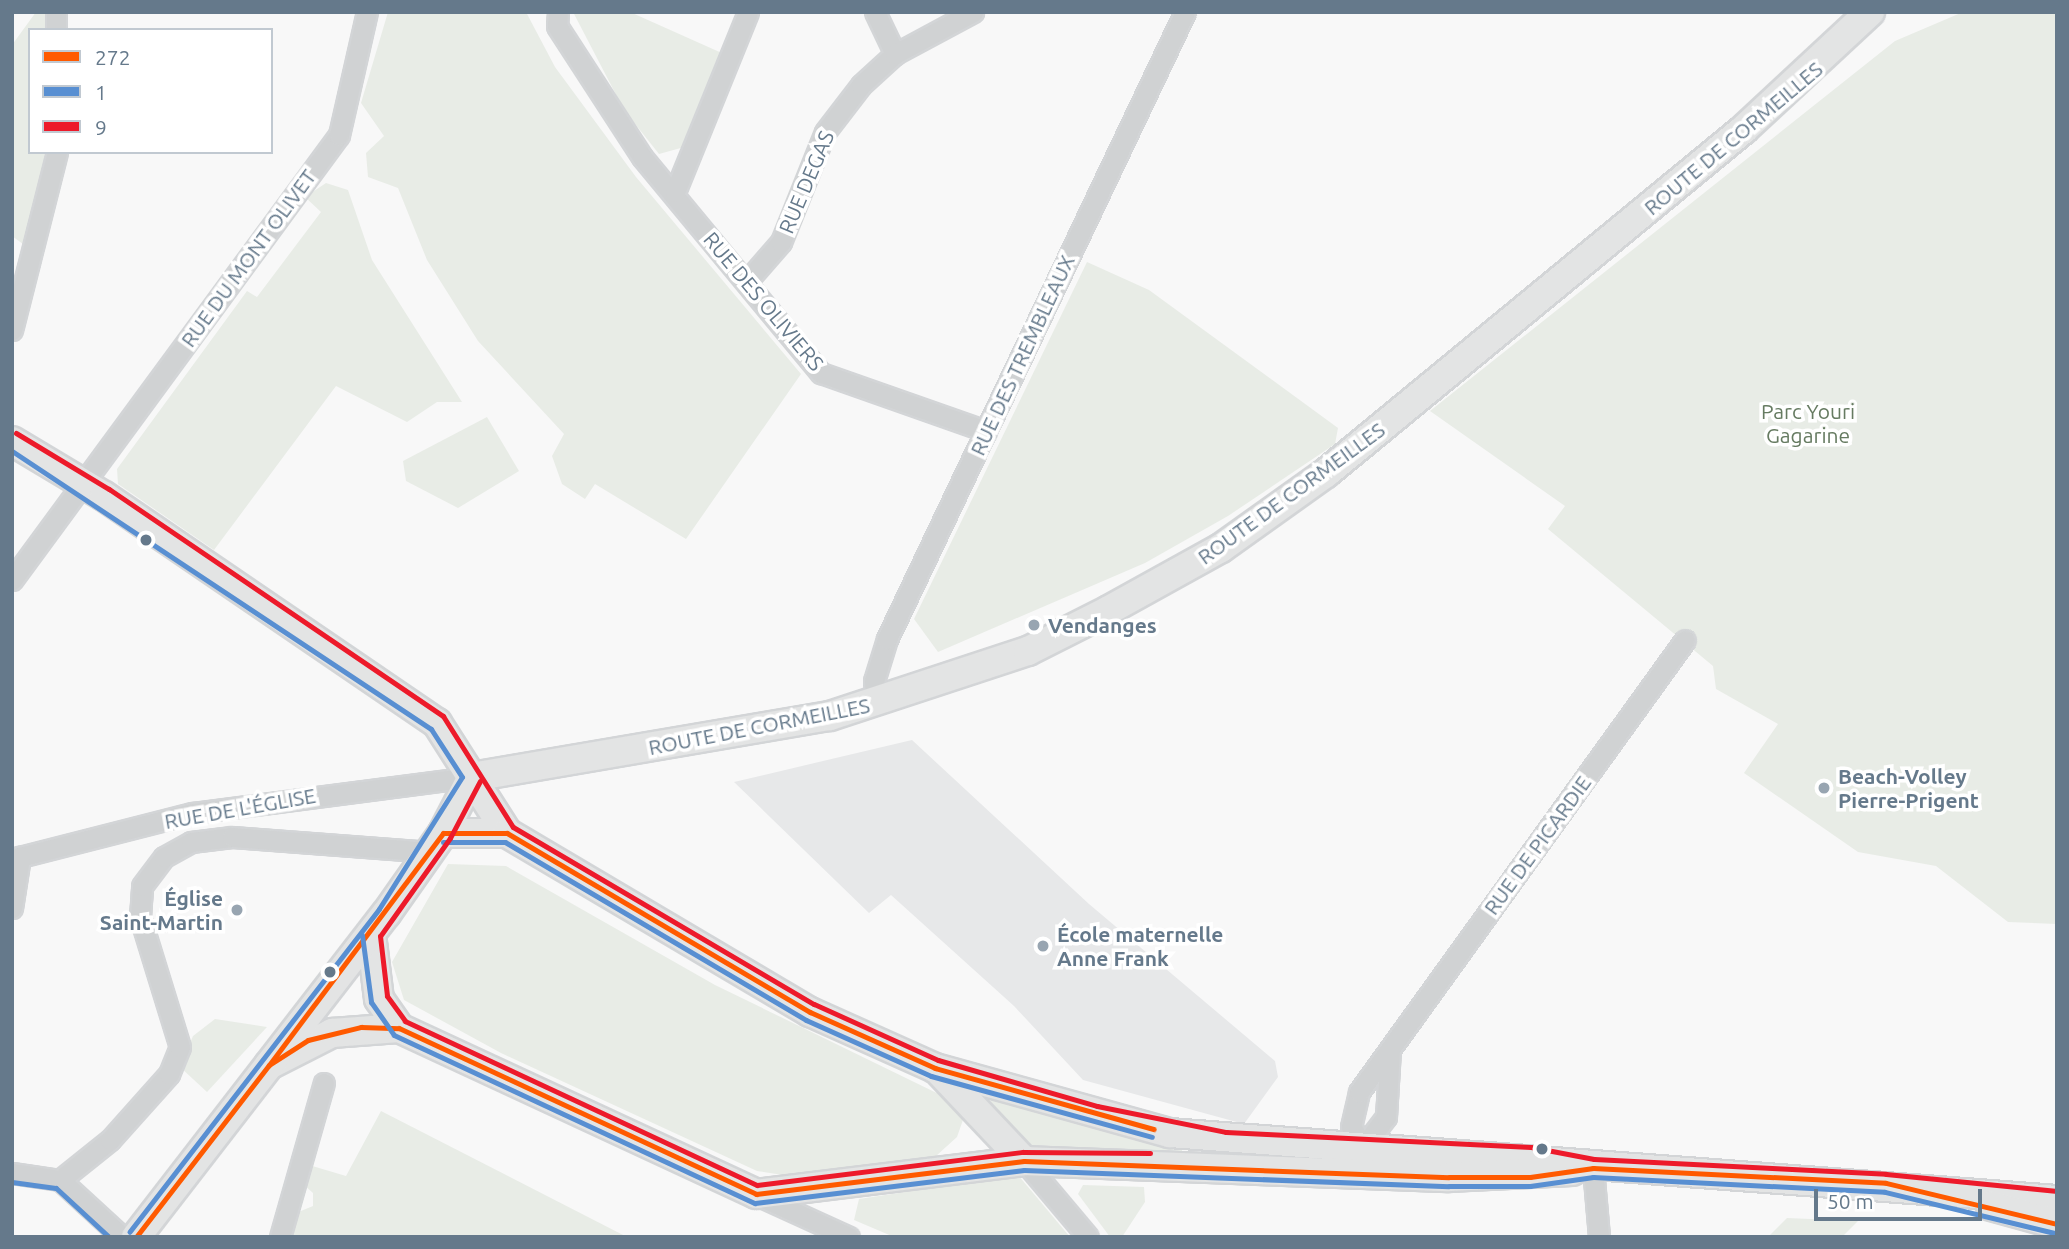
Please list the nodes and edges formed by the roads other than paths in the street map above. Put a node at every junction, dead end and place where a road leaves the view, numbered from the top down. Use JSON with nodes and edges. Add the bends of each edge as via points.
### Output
{"nodes":[{"id":1,"x":367,"y":12,"type":"edge"},
{"id":2,"x":558,"y":12,"type":"edge"},
{"id":3,"x":748,"y":12,"type":"edge"},
{"id":4,"x":875,"y":12,"type":"edge"},
{"id":5,"x":972,"y":12,"type":"edge"},
{"id":6,"x":1185,"y":12,"type":"edge"},
{"id":7,"x":1871,"y":12,"type":"edge"},
{"id":8,"x":895,"y":54,"type":"junction"},
{"id":9,"x":56,"y":154,"type":"edge"},
{"id":10,"x":675,"y":192,"type":"junction"},
{"id":11,"x":747,"y":282,"type":"junction"},
{"id":12,"x":12,"y":330,"type":"edge"},
{"id":13,"x":986,"y":430,"type":"junction"},
{"id":14,"x":12,"y":441,"type":"edge"},
{"id":15,"x":85,"y":484,"type":"junction"},
{"id":16,"x":12,"y":580,"type":"edge"},
{"id":17,"x":1685,"y":640,"type":"dead end"},
{"id":18,"x":876,"y":703,"type":"junction"},
{"id":19,"x":472,"y":777,"type":"junction"},
{"id":20,"x":507,"y":834,"type":"junction"},
{"id":21,"x":437,"y":843,"type":"junction"},
{"id":22,"x":16,"y":858,"type":"edge"},
{"id":23,"x":12,"y":908,"type":"edge"},
{"id":24,"x":371,"y":934,"type":"junction"},
{"id":25,"x":399,"y":1028,"type":"junction"},
{"id":26,"x":1390,"y":1050,"type":"junction"},
{"id":27,"x":269,"y":1065,"type":"junction"},
{"id":28,"x":935,"y":1068,"type":"junction"},
{"id":29,"x":324,"y":1083,"type":"dead end"},
{"id":30,"x":1353,"y":1112,"type":"junction"},
{"id":31,"x":1386,"y":1117,"type":"junction"},
{"id":32,"x":989,"y":1121,"type":"junction"},
{"id":33,"x":1325,"y":1158,"type":"junction"},
{"id":34,"x":1024,"y":1161,"type":"junction"},
{"id":35,"x":1361,"y":1162,"type":"junction"},
{"id":36,"x":1404,"y":1164,"type":"junction"},
{"id":37,"x":1593,"y":1168,"type":"junction"},
{"id":38,"x":937,"y":1170,"type":"junction"},
{"id":39,"x":12,"y":1173,"type":"edge"},
{"id":40,"x":61,"y":1180,"type":"junction"},
{"id":41,"x":756,"y":1194,"type":"junction"},
{"id":42,"x":2052,"y":1219,"type":"edge"},
{"id":43,"x":122,"y":1237,"type":"edge"},
{"id":44,"x":136,"y":1237,"type":"edge"},
{"id":45,"x":280,"y":1237,"type":"edge"},
{"id":46,"x":849,"y":1237,"type":"edge"},
{"id":47,"x":1088,"y":1237,"type":"edge"},
{"id":48,"x":1599,"y":1237,"type":"edge"}],
"edges":[{"from":1,"to":15,"type":"street","name":"RUE DU MONT OLIVET","via":[[340,135]]},
{"from":2,"to":10,"type":"street","name":"RUE DES OLIVIERS","via":[[557,26],[642,157]]},
{"from":3,"to":10,"type":"street"},
{"from":4,"to":8,"type":"street"},
{"from":5,"to":8,"type":"street","name":"RUE DEGAS"},
{"from":6,"to":13,"type":"street","name":"RUE DES TREMBLEAUX"},
{"from":7,"to":18,"type":"main road","name":"ROUTE DE CORMEILLES","via":[[1835,52],[1543,299],[1326,473],[1221,548],[1028,651]]},
{"from":8,"to":11,"type":"street","name":"RUE DEGAS","via":[[861,85],[825,132],[781,242]]},
{"from":9,"to":12,"type":"street"},
{"from":10,"to":11,"type":"street","name":"RUE DES OLIVIERS"},
{"from":11,"to":13,"type":"street","name":"RUE DES OLIVIERS","via":[[821,373]]},
{"from":13,"to":18,"type":"street","name":"RUE DES TREMBLEAUX","via":[[887,639],[874,681]]},
{"from":14,"to":15,"type":"main road"},
{"from":15,"to":16,"type":"street","name":"RUE DU MONT OLIVET"},
{"from":15,"to":19,"type":"main road","via":[[437,723]]},
{"from":17,"to":26,"type":"street","name":"RUE DE PICARDIE"},
{"from":18,"to":19,"type":"main road","name":"ROUTE DE CORMEILLES","via":[[716,738]]},
{"from":19,"to":20,"type":"main road"},
{"from":19,"to":21,"type":"main road"},
{"from":19,"to":22,"type":"street","name":"RUE DE L'ÉGLISE","via":[[193,813]]},
{"from":20,"to":21,"type":"main road","via":[[481,829]]},
{"from":20,"to":28,"type":"main road","via":[[810,1012]]},
{"from":21,"to":24,"type":"main road"},
{"from":21,"to":40,"type":"street","via":[[232,837],[191,842],[164,857],[142,886],[140,918],[180,1047],[169,1074],[110,1140]]},
{"from":22,"to":23,"type":"street"},
{"from":24,"to":25,"type":"main road","via":[[379,999]]},
{"from":24,"to":27,"type":"main road"},
{"from":25,"to":27,"type":"main road","via":[[332,1032]]},
{"from":25,"to":41,"type":"main road"},
{"from":26,"to":30,"type":"street","name":"RUE DE PICARDIE","via":[[1359,1092]]},
{"from":26,"to":31,"type":"street"},
{"from":27,"to":44,"type":"main road"},
{"from":28,"to":32,"type":"main road"},
{"from":28,"to":33,"type":"main road","via":[[1170,1133]]},
{"from":29,"to":45,"type":"street"},
{"from":30,"to":33,"type":"street","name":"RUE DE PICARDIE"},
{"from":30,"to":35,"type":"street","via":[[1351,1127]]},
{"from":31,"to":35,"type":"street"},
{"from":31,"to":36,"type":"street"},
{"from":32,"to":34,"type":"main road"},
{"from":32,"to":38,"type":"main road","via":[[971,1147]]},
{"from":33,"to":34,"type":"main road"},
{"from":33,"to":35,"type":"main road"},
{"from":34,"to":38,"type":"main road"},
{"from":34,"to":47,"type":"street"},
{"from":35,"to":36,"type":"main road"},
{"from":36,"to":37,"type":"main road","via":[[1531,1157]]},
{"from":37,"to":42,"type":"main road","via":[[1928,1188]]},
{"from":37,"to":48,"type":"street"},
{"from":38,"to":41,"type":"main road"},
{"from":39,"to":40,"type":"street"},
{"from":40,"to":43,"type":"street"},
{"from":41,"to":46,"type":"street"}]}
